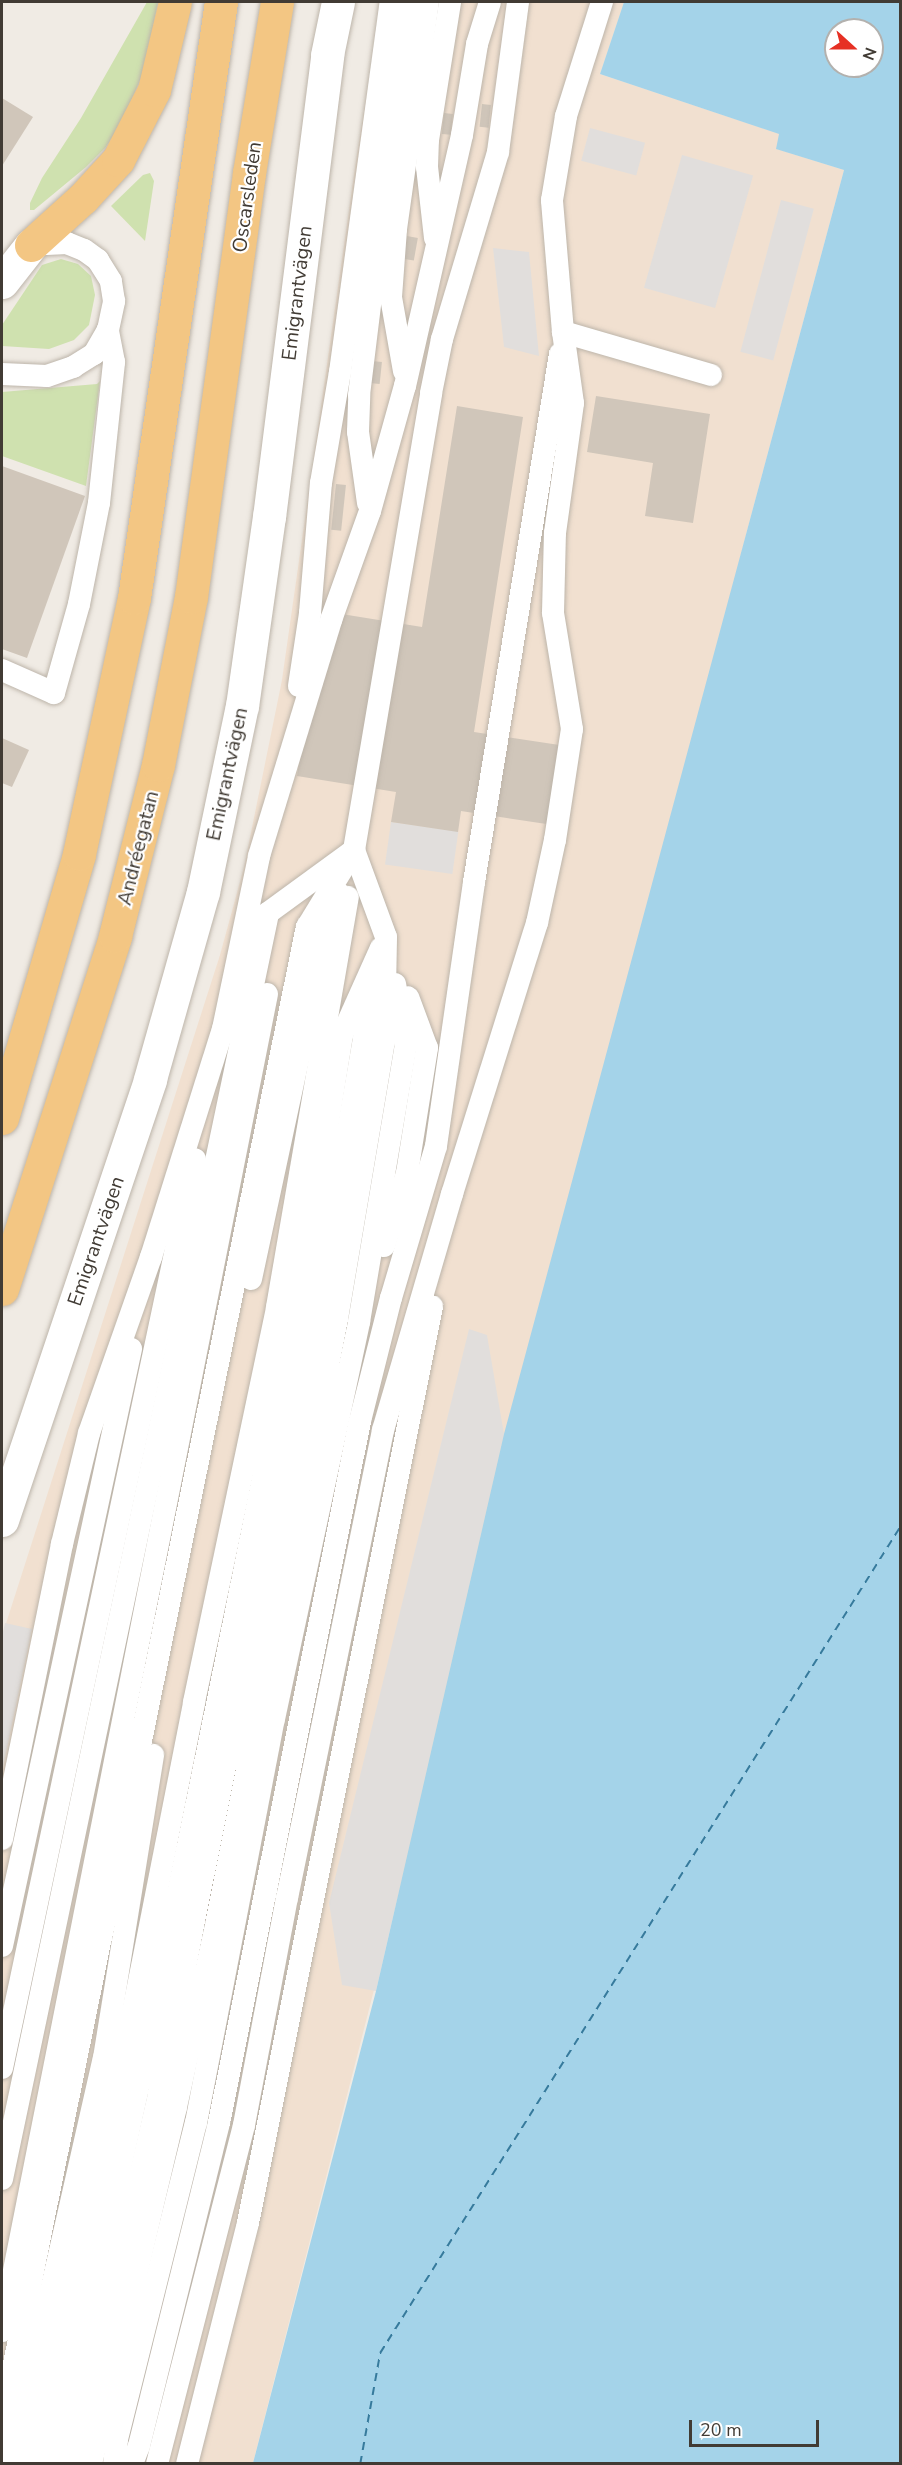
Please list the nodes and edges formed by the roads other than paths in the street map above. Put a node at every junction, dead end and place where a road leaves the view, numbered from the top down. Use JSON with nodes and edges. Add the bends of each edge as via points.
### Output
{"nodes":[{"id":1,"x":175,"y":2,"type":"edge"},
{"id":2,"x":220,"y":2,"type":"edge"},
{"id":3,"x":277,"y":2,"type":"edge"},
{"id":4,"x":339,"y":2,"type":"edge"},
{"id":5,"x":391,"y":2,"type":"edge"},
{"id":6,"x":478,"y":2,"type":"edge"},
{"id":7,"x":490,"y":2,"type":"edge"},
{"id":8,"x":518,"y":2,"type":"edge"},
{"id":9,"x":602,"y":2,"type":"edge"},
{"id":10,"x":429,"y":4,"type":"edge"},
{"id":11,"x":31,"y":245,"type":"junction"},
{"id":12,"x":437,"y":252,"type":"junction"},
{"id":13,"x":2,"y":282,"type":"edge"},
{"id":14,"x":108,"y":330,"type":"junction"},
{"id":15,"x":563,"y":332,"type":"junction"},
{"id":16,"x":2,"y":374,"type":"edge"},
{"id":17,"x":711,"y":375,"type":"dead end"},
{"id":18,"x":405,"y":386,"type":"junction"},
{"id":19,"x":221,"y":393,"type":"joint"},
{"id":20,"x":370,"y":511,"type":"junction"},
{"id":21,"x":2,"y":670,"type":"edge"},
{"id":22,"x":287,"y":765,"type":"junction"},
{"id":23,"x":354,"y":850,"type":"junction"},
{"id":24,"x":275,"y":916,"type":"junction"},
{"id":25,"x":325,"y":933,"type":"junction"},
{"id":26,"x":386,"y":938,"type":"junction"},
{"id":27,"x":223,"y":1029,"type":"junction"},
{"id":28,"x":385,"y":1042,"type":"junction"},
{"id":29,"x":2,"y":1118,"type":"edge"},
{"id":30,"x":452,"y":1194,"type":"junction"},
{"id":31,"x":151,"y":1257,"type":"junction"},
{"id":32,"x":2,"y":1289,"type":"edge"},
{"id":33,"x":2,"y":1520,"type":"edge"},
{"id":34,"x":2,"y":1839,"type":"edge"},
{"id":35,"x":2,"y":1946,"type":"edge"},
{"id":36,"x":2,"y":2068,"type":"edge"},
{"id":37,"x":2,"y":2178,"type":"edge"},
{"id":38,"x":2,"y":2331,"type":"edge"},
{"id":39,"x":8,"y":2463,"type":"edge"},
{"id":40,"x":23,"y":2463,"type":"edge"},
{"id":41,"x":39,"y":2463,"type":"edge"},
{"id":42,"x":57,"y":2463,"type":"edge"},
{"id":43,"x":73,"y":2463,"type":"edge"},
{"id":44,"x":91,"y":2463,"type":"edge"},
{"id":45,"x":114,"y":2463,"type":"edge"},
{"id":46,"x":132,"y":2463,"type":"edge"},
{"id":47,"x":157,"y":2463,"type":"edge"},
{"id":48,"x":187,"y":2463,"type":"edge"}],
"edges":[{"from":1,"to":11,"type":"highway","via":[[154,90],[118,160]]},
{"from":2,"to":29,"type":"highway","via":[[134,598],[76,865]]},
{"from":3,"to":19,"type":"highway","name":"Oscarsleden","via":[[249,174]]},
{"from":4,"to":33,"type":"street","name":"Emigrantvägen","via":[[327,55],[242,706],[203,892],[150,1079]]},
{"from":5,"to":22,"type":"lane","via":[[321,483],[310,613]]},
{"from":6,"to":10,"type":"lane"},
{"from":7,"to":12,"type":"lane","via":[[477,44]]},
{"from":8,"to":23,"type":"lane","via":[[498,152],[442,339],[431,393]]},
{"from":9,"to":15,"type":"lane","via":[[566,116],[552,200]]},
{"from":10,"to":12,"type":"lane","via":[[433,98],[428,149]]},
{"from":10,"to":18,"type":"lane","via":[[396,229],[391,297]]},
{"from":10,"to":20,"type":"lane","via":[[374,256],[358,432]]},
{"from":11,"to":13,"type":"street"},
{"from":11,"to":14,"type":"lane","via":[[67,243],[98,260],[111,281],[114,301]]},
{"from":12,"to":18,"type":"lane"},
{"from":14,"to":16,"type":"lane","via":[[94,354],[73,367],[47,376]]},
{"from":14,"to":21,"type":"lane","via":[[114,362],[99,503],[79,604],[54,693]]},
{"from":15,"to":17,"type":"lane"},
{"from":15,"to":30,"type":"lane","via":[[573,403],[555,533],[553,613],[572,729],[537,923]]},
{"from":15,"to":46,"type":"lane","via":[[474,882],[436,1146],[360,1421],[219,2122]]},
{"from":18,"to":20,"type":"lane"},
{"from":19,"to":32,"type":"highway","name":"Andréegatan","via":[[191,597],[152,793],[115,936]]},
{"from":20,"to":22,"type":"lane","via":[[331,620]]},
{"from":22,"to":27,"type":"lane","via":[[259,856]]},
{"from":23,"to":24,"type":"lane"},
{"from":23,"to":25,"type":"lane"},
{"from":23,"to":25,"type":"lane"},
{"from":23,"to":26,"type":"lane"},
{"from":24,"to":37,"type":"lane"},
{"from":24,"to":38,"type":"lane"},
{"from":25,"to":39,"type":"lane","via":[[4,2413]]},
{"from":25,"to":40,"type":"lane","via":[[162,1697],[104,2058],[22,2418]]},
{"from":25,"to":41,"type":"lane","via":[[277,1306],[122,2067],[42,2424]]},
{"from":26,"to":28,"type":"lane"},
{"from":26,"to":28,"type":"lane"},
{"from":27,"to":31,"type":"lane"},
{"from":27,"to":36,"type":"lane"},
{"from":28,"to":42,"type":"lane","via":[[297,1313],[141,2076]]},
{"from":28,"to":43,"type":"lane","via":[[316,1316],[159,2094]]},
{"from":28,"to":44,"type":"lane","via":[[337,1319],[217,1920]]},
{"from":28,"to":45,"type":"lane","via":[[359,1322],[274,1719],[196,2123]]},
{"from":30,"to":47,"type":"lane","via":[[383,1430],[244,2125]]},
{"from":30,"to":48,"type":"lane","via":[[416,1400],[258,2178]]},
{"from":31,"to":34,"type":"lane","via":[[89,1433]]},
{"from":31,"to":35,"type":"lane"}]}
